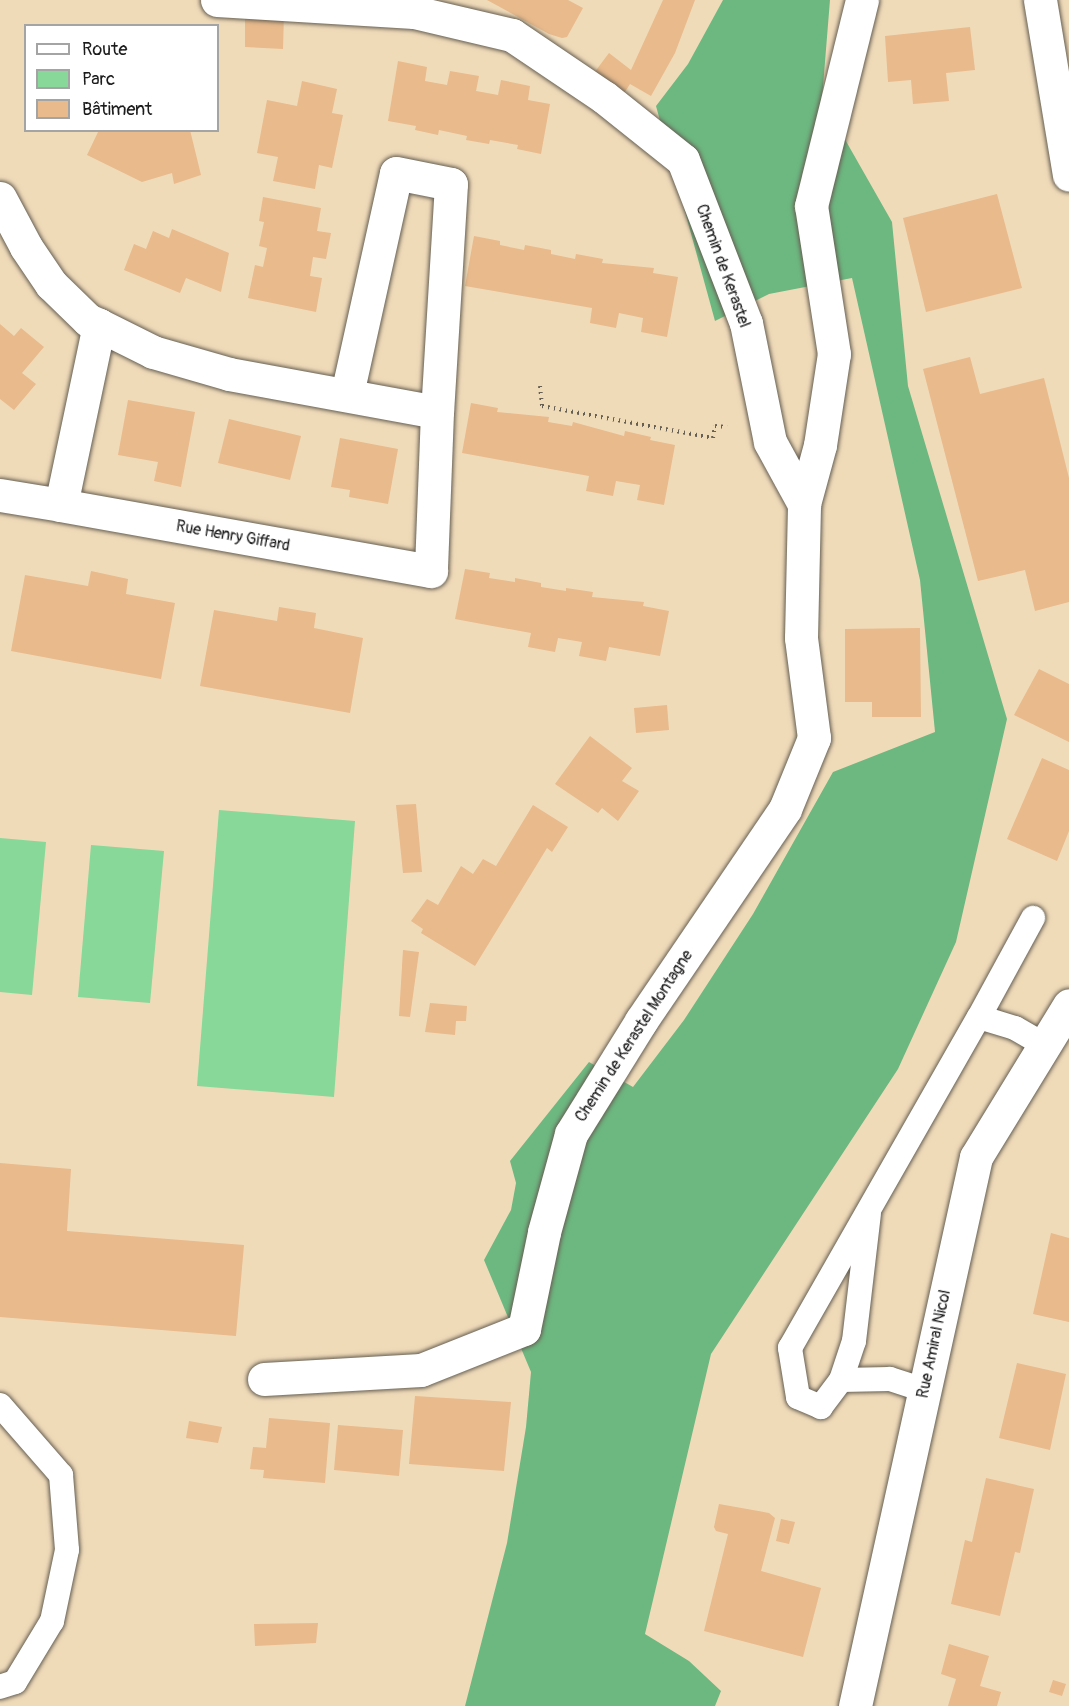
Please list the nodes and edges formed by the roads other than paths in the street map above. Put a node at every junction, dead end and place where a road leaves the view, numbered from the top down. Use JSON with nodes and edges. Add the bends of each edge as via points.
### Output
{"nodes":[{"id":1,"x":217,"y":0,"type":"edge"},
{"id":2,"x":862,"y":0,"type":"edge"},
{"id":3,"x":1040,"y":0,"type":"edge"},
{"id":4,"x":1069,"y":175,"type":"edge"},
{"id":5,"x":0,"y":198,"type":"edge"},
{"id":6,"x":99,"y":325,"type":"junction"},
{"id":7,"x":348,"y":394,"type":"junction"},
{"id":8,"x":437,"y":412,"type":"junction"},
{"id":9,"x":0,"y":495,"type":"edge"},
{"id":10,"x":804,"y":504,"type":"junction"},
{"id":11,"x":60,"y":505,"type":"junction"},
{"id":12,"x":1033,"y":918,"type":"dead end"},
{"id":13,"x":1069,"y":1005,"type":"edge"},
{"id":14,"x":979,"y":1017,"type":"junction"},
{"id":15,"x":1044,"y":1045,"type":"junction"},
{"id":16,"x":870,"y":1205,"type":"junction"},
{"id":17,"x":264,"y":1378,"type":"dead end"},
{"id":18,"x":841,"y":1380,"type":"junction"},
{"id":19,"x":924,"y":1390,"type":"junction"},
{"id":20,"x":0,"y":1405,"type":"edge"},
{"id":21,"x":0,"y":1687,"type":"edge"},
{"id":22,"x":855,"y":1706,"type":"edge"}],
"edges":[{"from":1,"to":10,"type":"street","name":"Chemin de Kerastel","via":[[414,12],[512,35],[604,97],[683,159],[746,323],[770,442]]},
{"from":2,"to":10,"type":"street","via":[[811,206],[834,354],[820,445]]},
{"from":3,"to":4,"type":"street"},
{"from":5,"to":6,"type":"street","via":[[51,284],[88,320]]},
{"from":6,"to":7,"type":"street","via":[[153,352],[230,374]]},
{"from":6,"to":11,"type":"street"},
{"from":7,"to":8,"type":"street"},
{"from":7,"to":8,"type":"street","name":"Rue Henry Giffard","via":[[396,173],[451,184]]},
{"from":8,"to":11,"type":"street","name":"Rue Henry Giffard","via":[[430,571]]},
{"from":9,"to":11,"type":"street"},
{"from":10,"to":17,"type":"street","name":"Chemin de Kerastel Montagne","via":[[801,638],[814,738],[785,809],[641,1021],[571,1134],[544,1232],[524,1329],[421,1370]]},
{"from":12,"to":14,"type":"lane"},
{"from":13,"to":15,"type":"street","name":"Rue Amiral Nicol"},
{"from":14,"to":15,"type":"lane","via":[[1015,1028]]},
{"from":14,"to":16,"type":"lane"},
{"from":15,"to":19,"type":"street","name":"Rue Amiral Nicol","via":[[976,1157]]},
{"from":16,"to":18,"type":"lane","via":[[854,1341]]},
{"from":16,"to":18,"type":"lane","via":[[790,1348],[798,1397],[821,1407]]},
{"from":18,"to":19,"type":"lane","via":[[891,1379]]},
{"from":19,"to":22,"type":"street","name":"Rue Amiral Nicol"},
{"from":20,"to":21,"type":"lane","via":[[61,1475],[67,1550],[52,1621],[15,1682]]}]}
